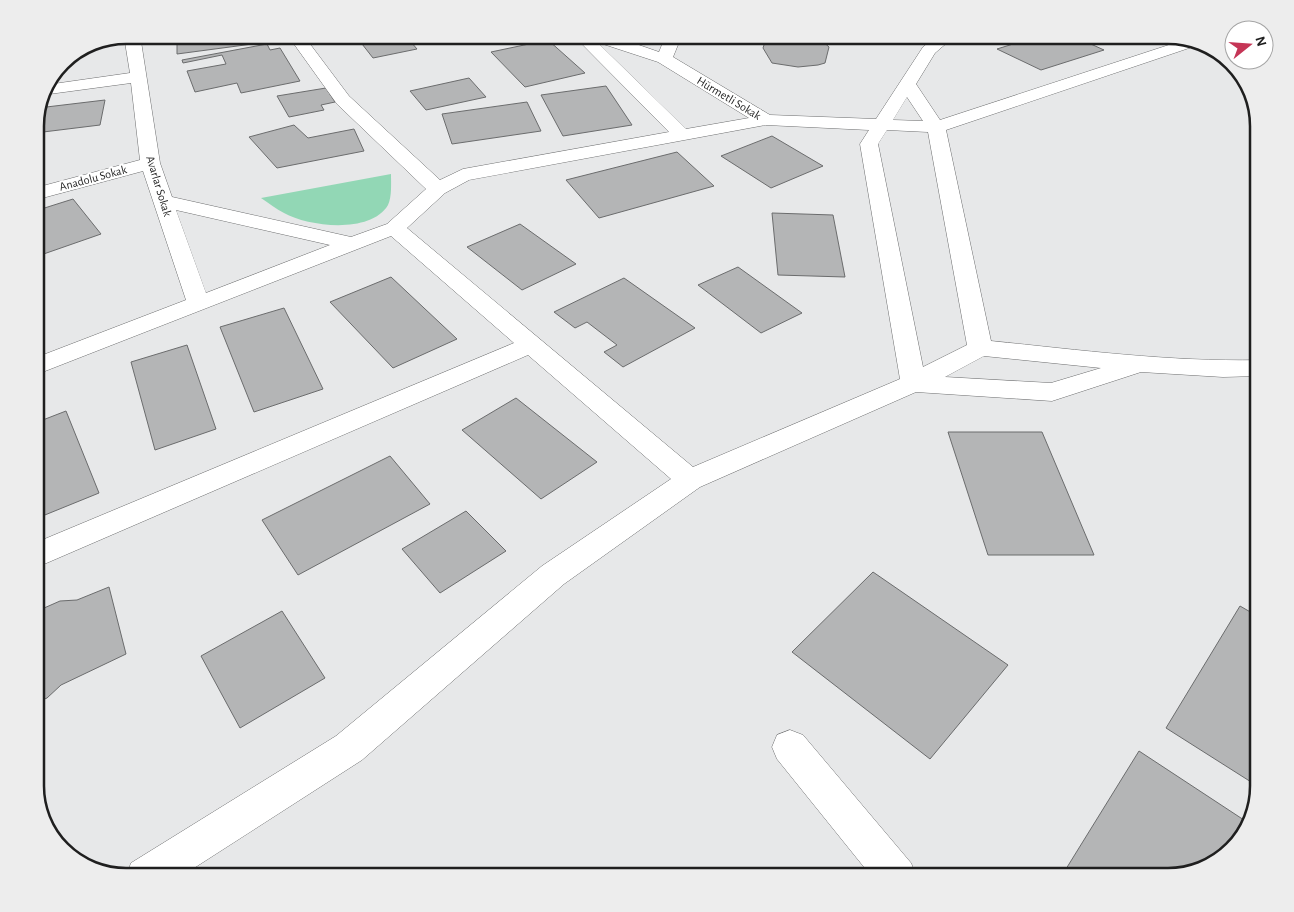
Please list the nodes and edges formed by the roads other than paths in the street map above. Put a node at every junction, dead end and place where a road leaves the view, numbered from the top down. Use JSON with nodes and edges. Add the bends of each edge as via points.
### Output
{"nodes":[{"id":1,"x":134,"y":44,"type":"edge"},
{"id":2,"x":302,"y":44,"type":"edge"},
{"id":3,"x":590,"y":44,"type":"edge"},
{"id":4,"x":621,"y":44,"type":"edge"},
{"id":5,"x":670,"y":44,"type":"edge"},
{"id":6,"x":937,"y":44,"type":"edge"},
{"id":7,"x":1184,"y":46,"type":"edge"},
{"id":8,"x":664,"y":59,"type":"junction"},
{"id":9,"x":139,"y":77,"type":"junction"},
{"id":10,"x":907,"y":84,"type":"junction"},
{"id":11,"x":53,"y":89,"type":"edge"},
{"id":12,"x":766,"y":120,"type":"junction"},
{"id":13,"x":881,"y":125,"type":"junction"},
{"id":14,"x":936,"y":127,"type":"junction"},
{"id":15,"x":683,"y":136,"type":"junction"},
{"id":16,"x":150,"y":163,"type":"junction"},
{"id":17,"x":438,"y":189,"type":"junction"},
{"id":18,"x":44,"y":192,"type":"edge"},
{"id":19,"x":163,"y":201,"type":"junction"},
{"id":20,"x":394,"y":228,"type":"junction"},
{"id":21,"x":352,"y":244,"type":"junction"},
{"id":22,"x":198,"y":303,"type":"junction"},
{"id":23,"x":531,"y":346,"type":"junction"},
{"id":24,"x":980,"y":348,"type":"junction"},
{"id":25,"x":44,"y":363,"type":"edge"},
{"id":26,"x":1144,"y":364,"type":"junction"},
{"id":27,"x":1250,"y":368,"type":"edge"},
{"id":28,"x":913,"y":383,"type":"junction"},
{"id":29,"x":690,"y":480,"type":"junction"},
{"id":30,"x":44,"y":552,"type":"edge"},
{"id":31,"x":790,"y":747,"type":"dead end"},
{"id":32,"x":159,"y":868,"type":"edge"},
{"id":33,"x":891,"y":868,"type":"edge"}],
"edges":[{"from":1,"to":9,"type":"street","name":"Avarlar Sokak"},
{"from":2,"to":17,"type":"street","via":[[343,100]]},
{"from":3,"to":15,"type":"street"},
{"from":4,"to":8,"type":"street","name":"Hürmetli Sokak"},
{"from":5,"to":8,"type":"street"},
{"from":6,"to":10,"type":"street","via":[[929,50]]},
{"from":7,"to":14,"type":"street"},
{"from":8,"to":12,"type":"street","name":"Hürmetli Sokak"},
{"from":9,"to":11,"type":"street"},
{"from":9,"to":16,"type":"street","name":"Avarlar Sokak"},
{"from":10,"to":13,"type":"street"},
{"from":10,"to":14,"type":"street"},
{"from":12,"to":13,"type":"street","name":"Hürmetli Sokak"},
{"from":12,"to":15,"type":"street"},
{"from":13,"to":14,"type":"street","name":"Hürmetli Sokak"},
{"from":13,"to":28,"type":"street","via":[[869,144]]},
{"from":14,"to":24,"type":"street"},
{"from":15,"to":17,"type":"street","via":[[463,175]]},
{"from":16,"to":18,"type":"street","name":"Anadolu Sokak"},
{"from":16,"to":19,"type":"street","name":"Avarlar Sokak"},
{"from":17,"to":20,"type":"street"},
{"from":19,"to":21,"type":"street"},
{"from":19,"to":22,"type":"street","name":"Avarlar Sokak"},
{"from":20,"to":21,"type":"street"},
{"from":20,"to":23,"type":"street"},
{"from":21,"to":22,"type":"street"},
{"from":22,"to":25,"type":"street"},
{"from":23,"to":29,"type":"street"},
{"from":23,"to":30,"type":"street"},
{"from":24,"to":26,"type":"street"},
{"from":24,"to":28,"type":"street"},
{"from":26,"to":27,"type":"street"},
{"from":26,"to":28,"type":"street","via":[[1052,392]]},
{"from":28,"to":29,"type":"street"},
{"from":29,"to":32,"type":"street","via":[[554,575],[349,748]]},
{"from":31,"to":33,"type":"street"}]}
